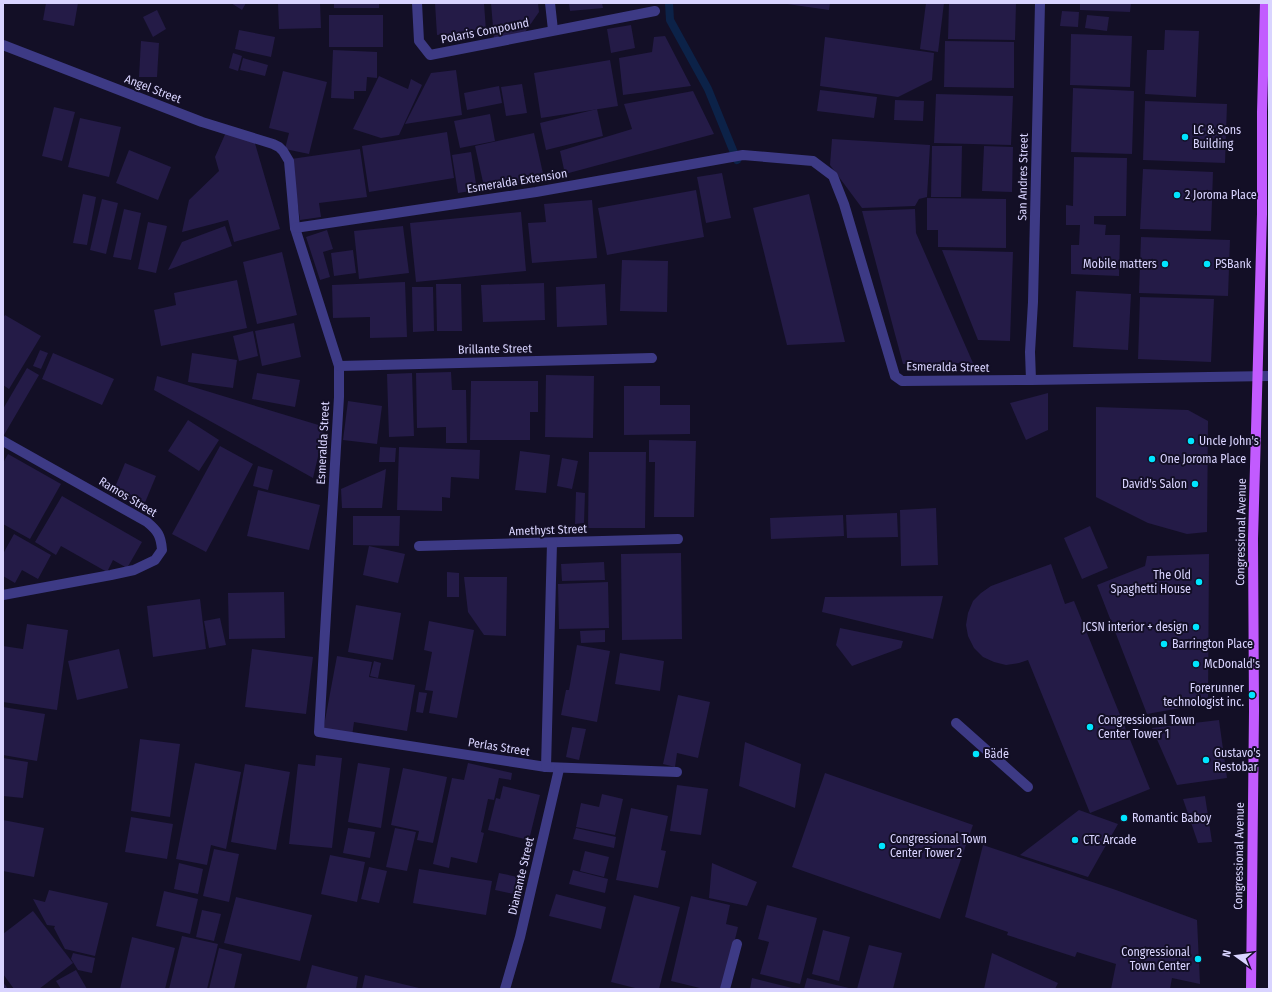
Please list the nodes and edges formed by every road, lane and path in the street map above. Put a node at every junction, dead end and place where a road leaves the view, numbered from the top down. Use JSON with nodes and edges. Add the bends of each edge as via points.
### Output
{"nodes":[{"id":1,"x":417,"y":3,"type":"edge"},
{"id":2,"x":550,"y":3,"type":"edge"},
{"id":3,"x":1040,"y":3,"type":"edge"},
{"id":4,"x":1265,"y":3,"type":"edge"},
{"id":5,"x":655,"y":11,"type":"dead end"},
{"id":6,"x":553,"y":30,"type":"junction"},
{"id":7,"x":3,"y":45,"type":"edge"},
{"id":8,"x":742,"y":155,"type":"joint"},
{"id":9,"x":289,"y":161,"type":"joint"},
{"id":10,"x":295,"y":228,"type":"junction"},
{"id":11,"x":652,"y":358,"type":"dead end"},
{"id":12,"x":339,"y":366,"type":"junction"},
{"id":13,"x":1258,"y":376,"type":"junction"},
{"id":14,"x":1269,"y":376,"type":"edge"},
{"id":15,"x":1031,"y":380,"type":"junction"},
{"id":16,"x":3,"y":441,"type":"edge"},
{"id":17,"x":678,"y":539,"type":"dead end"},
{"id":18,"x":552,"y":543,"type":"junction"},
{"id":19,"x":419,"y":546,"type":"dead end"},
{"id":20,"x":3,"y":594,"type":"edge"},
{"id":21,"x":956,"y":723,"type":"dead end"},
{"id":22,"x":319,"y":732,"type":"joint"},
{"id":23,"x":546,"y":767,"type":"junction"},
{"id":24,"x":559,"y":769,"type":"junction"},
{"id":25,"x":678,"y":772,"type":"dead end"},
{"id":26,"x":1028,"y":787,"type":"dead end"},
{"id":27,"x":737,"y":944,"type":"dead end"},
{"id":28,"x":505,"y":989,"type":"edge"},
{"id":29,"x":725,"y":989,"type":"edge"},
{"id":30,"x":1251,"y":989,"type":"edge"}],
"edges":[{"from":1,"to":6,"type":"street","name":"Polaris Compound","via":[[419,41],[430,55]]},
{"from":2,"to":6,"type":"street"},
{"from":3,"to":15,"type":"street","name":"San Andres Street"},
{"from":4,"to":13,"type":"main road","name":"Congressional Avenue"},
{"from":5,"to":6,"type":"street","name":"Polaris Compound"},
{"from":7,"to":9,"type":"street","name":"Angel Street","via":[[202,122],[273,144],[283,151]]},
{"from":8,"to":10,"type":"street","name":"Esmeralda Extension","via":[[536,192]]},
{"from":8,"to":15,"type":"street","name":"Esmeralda Street","via":[[813,161],[833,176],[844,204],[895,376],[902,381]]},
{"from":9,"to":10,"type":"street","name":"Esmeralda Street"},
{"from":10,"to":12,"type":"street","name":"Esmeralda Street"},
{"from":11,"to":12,"type":"street","name":"Brillante Street"},
{"from":12,"to":22,"type":"street","name":"Esmeralda Street"},
{"from":13,"to":14,"type":"street","name":"Esmeralda Street"},
{"from":13,"to":15,"type":"street","name":"Esmeralda Street"},
{"from":13,"to":30,"type":"main road","name":"Congressional Avenue","via":[[1253,539]]},
{"from":16,"to":20,"type":"street","name":"Ramos Street","via":[[147,522],[156,529],[161,538],[162,550],[155,560],[134,570]]},
{"from":17,"to":18,"type":"street","name":"Amethyst Street"},
{"from":18,"to":19,"type":"street","name":"Amethyst Street"},
{"from":18,"to":23,"type":"street"},
{"from":21,"to":26,"type":"street"},
{"from":22,"to":23,"type":"street","name":"Perlas Street"},
{"from":23,"to":24,"type":"street","name":"Perlas Street"},
{"from":24,"to":25,"type":"street","name":"Perlas Street"},
{"from":24,"to":28,"type":"street","name":"Diamante Street","via":[[520,937]]},
{"from":27,"to":29,"type":"street"}]}
